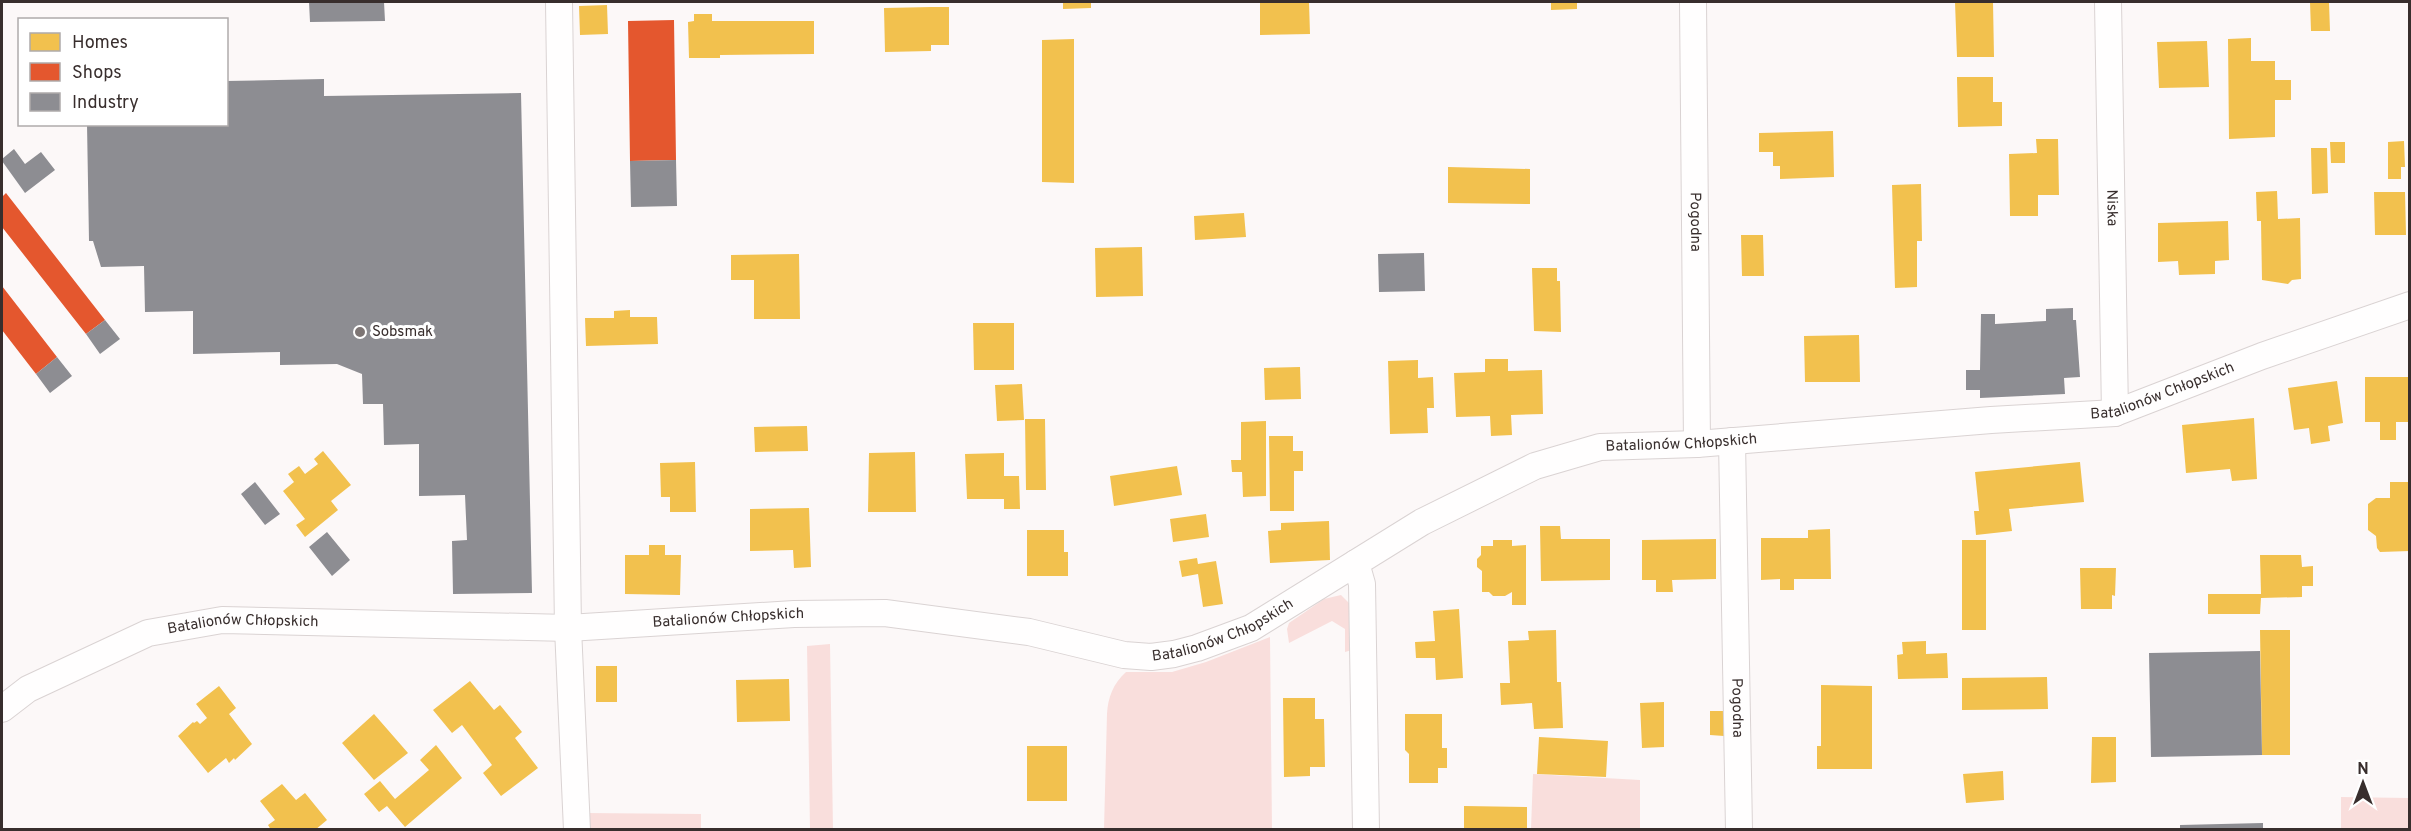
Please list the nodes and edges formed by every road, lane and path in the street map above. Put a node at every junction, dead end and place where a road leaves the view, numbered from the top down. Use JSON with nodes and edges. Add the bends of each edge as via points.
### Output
{"nodes":[{"id":1,"x":560,"y":2,"type":"edge"},
{"id":2,"x":1693,"y":2,"type":"edge"},
{"id":3,"x":2108,"y":2,"type":"edge"},
{"id":4,"x":2409,"y":305,"type":"edge"},
{"id":5,"x":2115,"y":413,"type":"junction"},
{"id":6,"x":1732,"y":441,"type":"junction"},
{"id":7,"x":1697,"y":444,"type":"junction"},
{"id":8,"x":1356,"y":563,"type":"junction"},
{"id":9,"x":568,"y":628,"type":"junction"},
{"id":10,"x":2,"y":709,"type":"edge"},
{"id":11,"x":577,"y":830,"type":"edge"},
{"id":12,"x":1366,"y":830,"type":"edge"},
{"id":13,"x":1739,"y":830,"type":"edge"}],
"edges":[{"from":1,"to":9,"type":"street"},
{"from":2,"to":7,"type":"street","name":"Pogodna"},
{"from":3,"to":5,"type":"street","name":"Niska"},
{"from":4,"to":5,"type":"street","name":"Batalionów Chłopskich"},
{"from":5,"to":6,"type":"street","name":"Batalionów Chłopskich"},
{"from":6,"to":7,"type":"street","name":"Batalionów Chłopskich"},
{"from":6,"to":13,"type":"street","name":"Pogodna"},
{"from":7,"to":8,"type":"street","name":"Batalionów Chłopskich","via":[[1600,447],[1534,466],[1422,522]]},
{"from":8,"to":9,"type":"street","name":"Batalionów Chłopskich","via":[[1251,628],[1197,648],[1150,657],[1112,653],[1029,632],[885,613],[794,614]]},
{"from":8,"to":12,"type":"street","via":[[1362,584]]},
{"from":9,"to":10,"type":"street","name":"Batalionów Chłopskich","via":[[222,620],[148,633],[28,688]]},
{"from":9,"to":11,"type":"street"}]}
